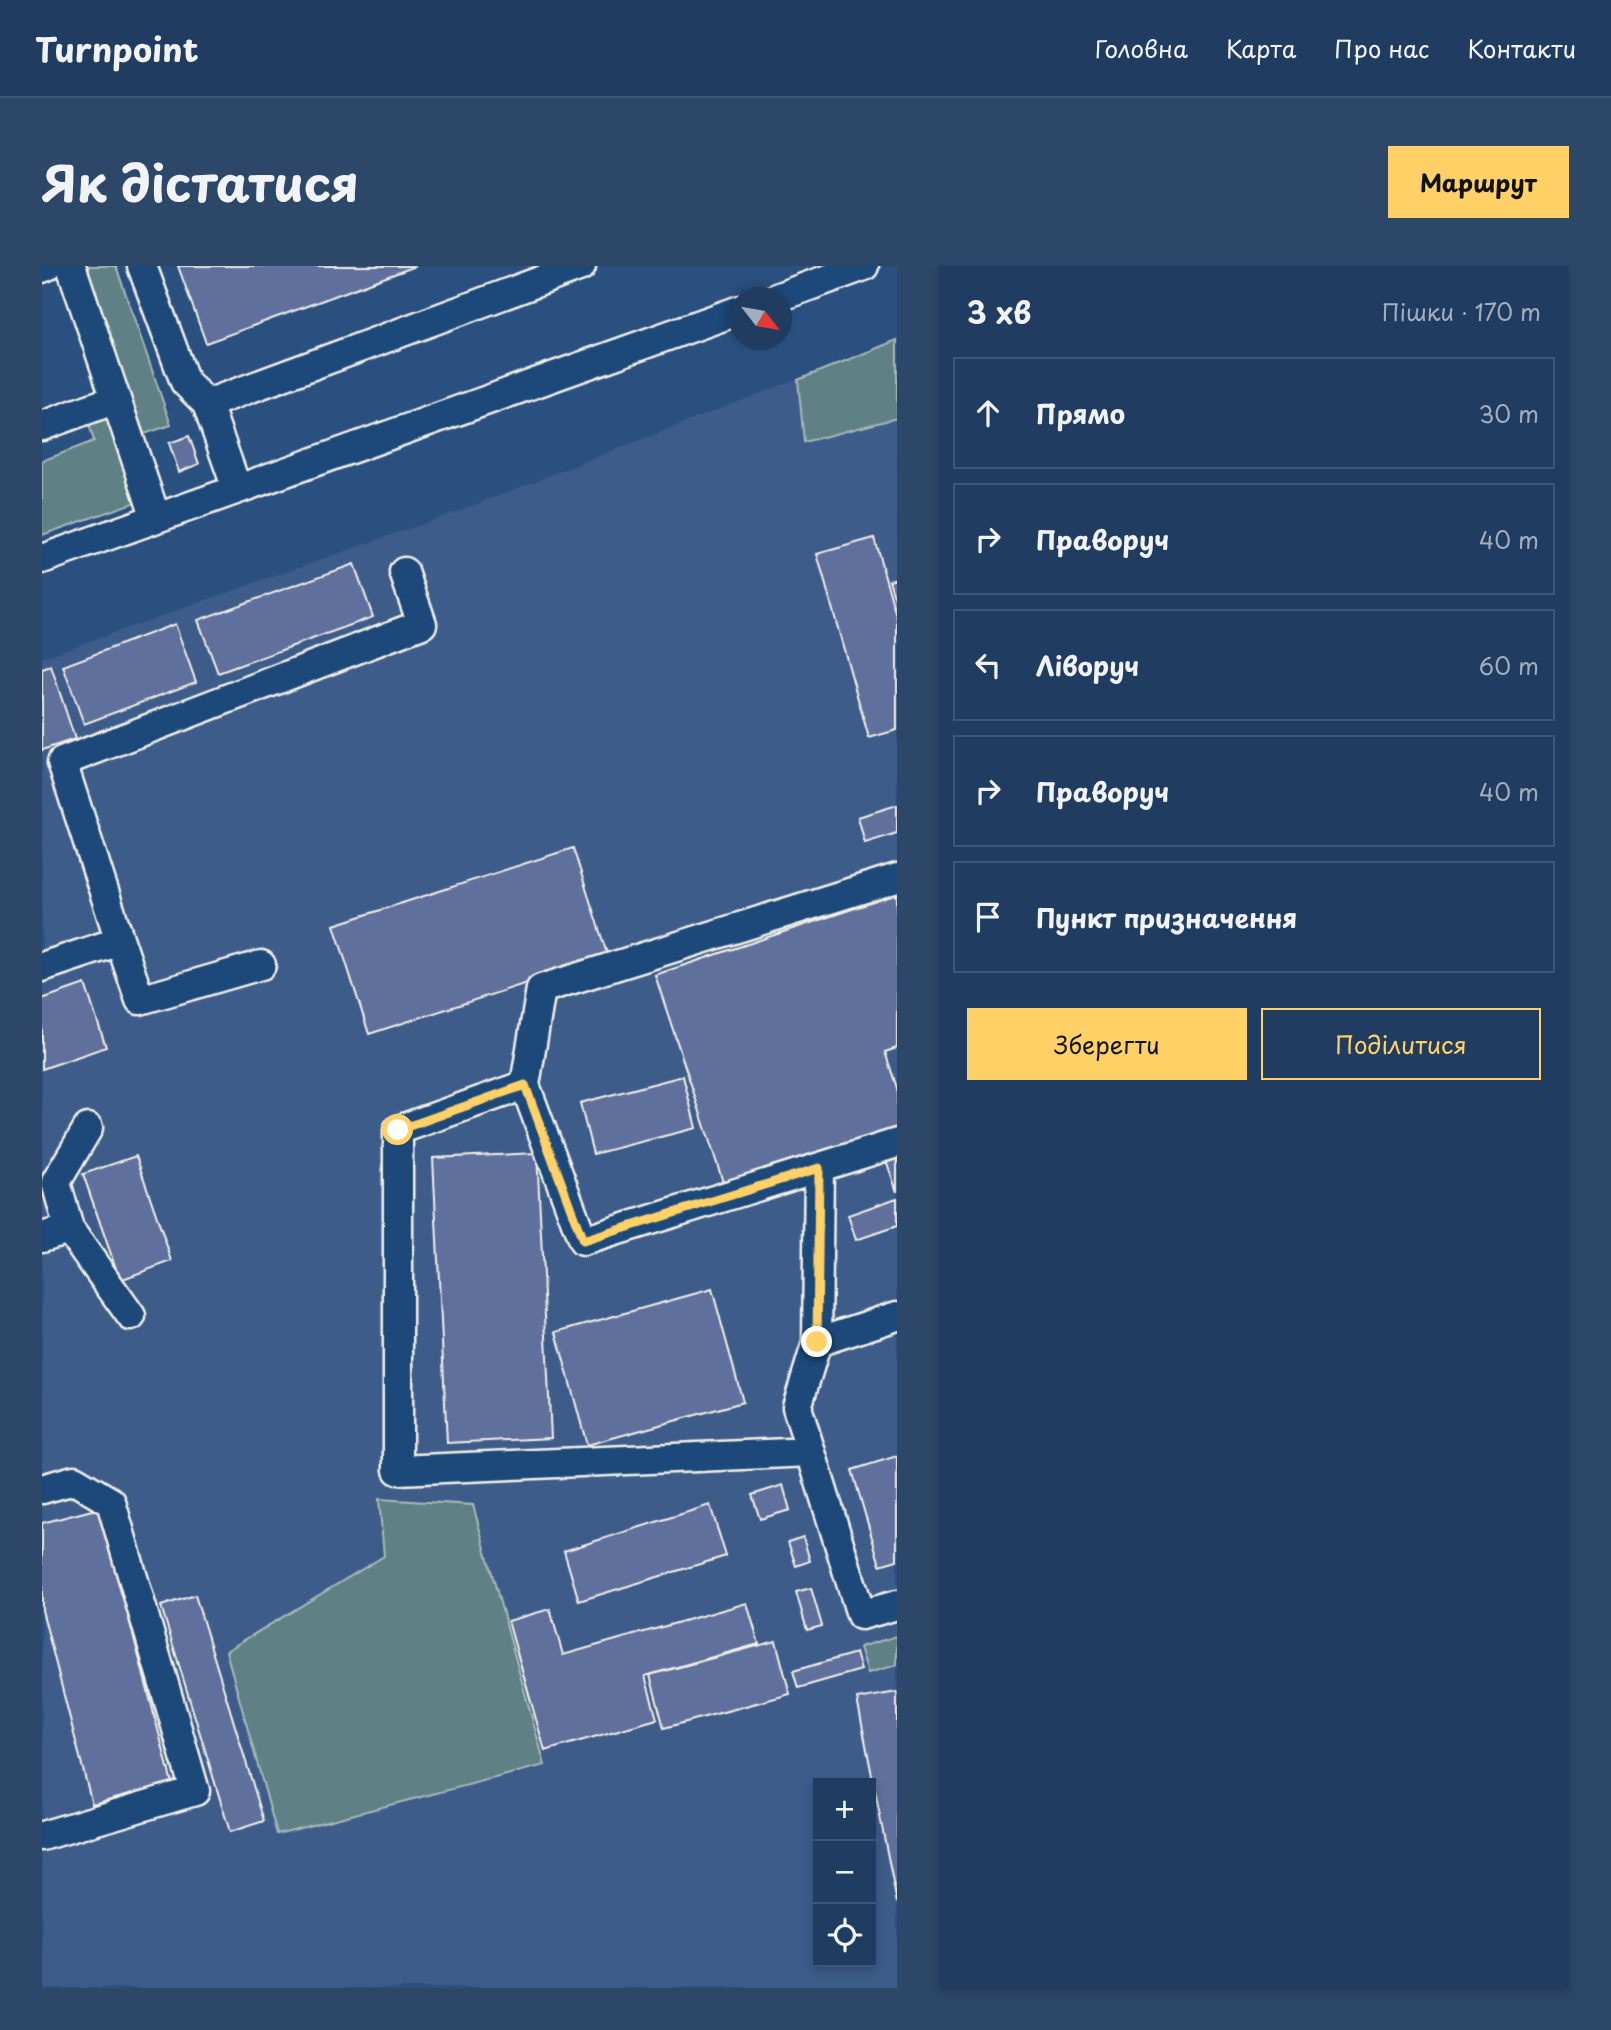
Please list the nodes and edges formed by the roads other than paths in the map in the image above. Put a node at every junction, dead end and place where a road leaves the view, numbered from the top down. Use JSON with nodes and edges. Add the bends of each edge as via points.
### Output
{"nodes":[{"id":1,"x":71,"y":266,"type":"edge"},
{"id":2,"x":142,"y":266,"type":"edge"},
{"id":3,"x":581,"y":266,"type":"edge"},
{"id":4,"x":864,"y":266,"type":"edge"},
{"id":5,"x":792,"y":292,"type":"edge"},
{"id":6,"x":729,"y":314,"type":"edge"},
{"id":7,"x":116,"y":400,"type":"junction"},
{"id":8,"x":207,"y":404,"type":"junction"},
{"id":9,"x":42,"y":426,"type":"edge"},
{"id":10,"x":237,"y":489,"type":"junction"},
{"id":11,"x":156,"y":518,"type":"junction"},
{"id":12,"x":42,"y":559,"type":"edge"},
{"id":13,"x":404,"y":572,"type":"dead end"},
{"id":14,"x":52,"y":765,"type":"edge"},
{"id":15,"x":897,"y":878,"type":"edge"},
{"id":16,"x":120,"y":941,"type":"junction"},
{"id":17,"x":261,"y":965,"type":"dead end"},
{"id":18,"x":42,"y":967,"type":"edge"},
{"id":19,"x":525,"y":1085,"type":"junction"},
{"id":20,"x":88,"y":1128,"type":"dead end"},
{"id":21,"x":897,"y":1143,"type":"edge"},
{"id":22,"x":819,"y":1168,"type":"junction"},
{"id":23,"x":69,"y":1228,"type":"junction"},
{"id":24,"x":42,"y":1237,"type":"edge"},
{"id":25,"x":131,"y":1316,"type":"dead end"},
{"id":26,"x":897,"y":1316,"type":"edge"},
{"id":27,"x":817,"y":1342,"type":"junction"},
{"id":28,"x":811,"y":1452,"type":"junction"},
{"id":29,"x":42,"y":1489,"type":"edge"},
{"id":30,"x":897,"y":1605,"type":"edge"},
{"id":31,"x":42,"y":1836,"type":"edge"}],
"edges":[{"from":1,"to":7,"type":"lane"},
{"from":2,"to":8,"type":"lane","via":[[185,383]]},
{"from":3,"to":8,"type":"lane"},
{"from":4,"to":5,"type":"lane"},
{"from":6,"to":10,"type":"lane"},
{"from":7,"to":9,"type":"lane"},
{"from":7,"to":11,"type":"lane"},
{"from":8,"to":10,"type":"lane"},
{"from":10,"to":11,"type":"lane"},
{"from":11,"to":12,"type":"lane"},
{"from":13,"to":14,"type":"lane","via":[[422,624]]},
{"from":14,"to":16,"type":"lane"},
{"from":15,"to":19,"type":"lane","via":[[541,989]]},
{"from":16,"to":17,"type":"lane","via":[[140,1000]]},
{"from":16,"to":18,"type":"lane"},
{"from":19,"to":22,"type":"lane","via":[[583,1241]]},
{"from":19,"to":28,"type":"lane","via":[[398,1130],[398,1470]]},
{"from":20,"to":23,"type":"lane","via":[[56,1182]]},
{"from":21,"to":22,"type":"lane"},
{"from":22,"to":27,"type":"lane"},
{"from":23,"to":24,"type":"lane"},
{"from":23,"to":25,"type":"lane"},
{"from":26,"to":27,"type":"lane"},
{"from":27,"to":28,"type":"lane","via":[[797,1407]]},
{"from":28,"to":30,"type":"lane","via":[[861,1615]]},
{"from":29,"to":31,"type":"lane","via":[[74,1480],[111,1502],[195,1791]]}]}
